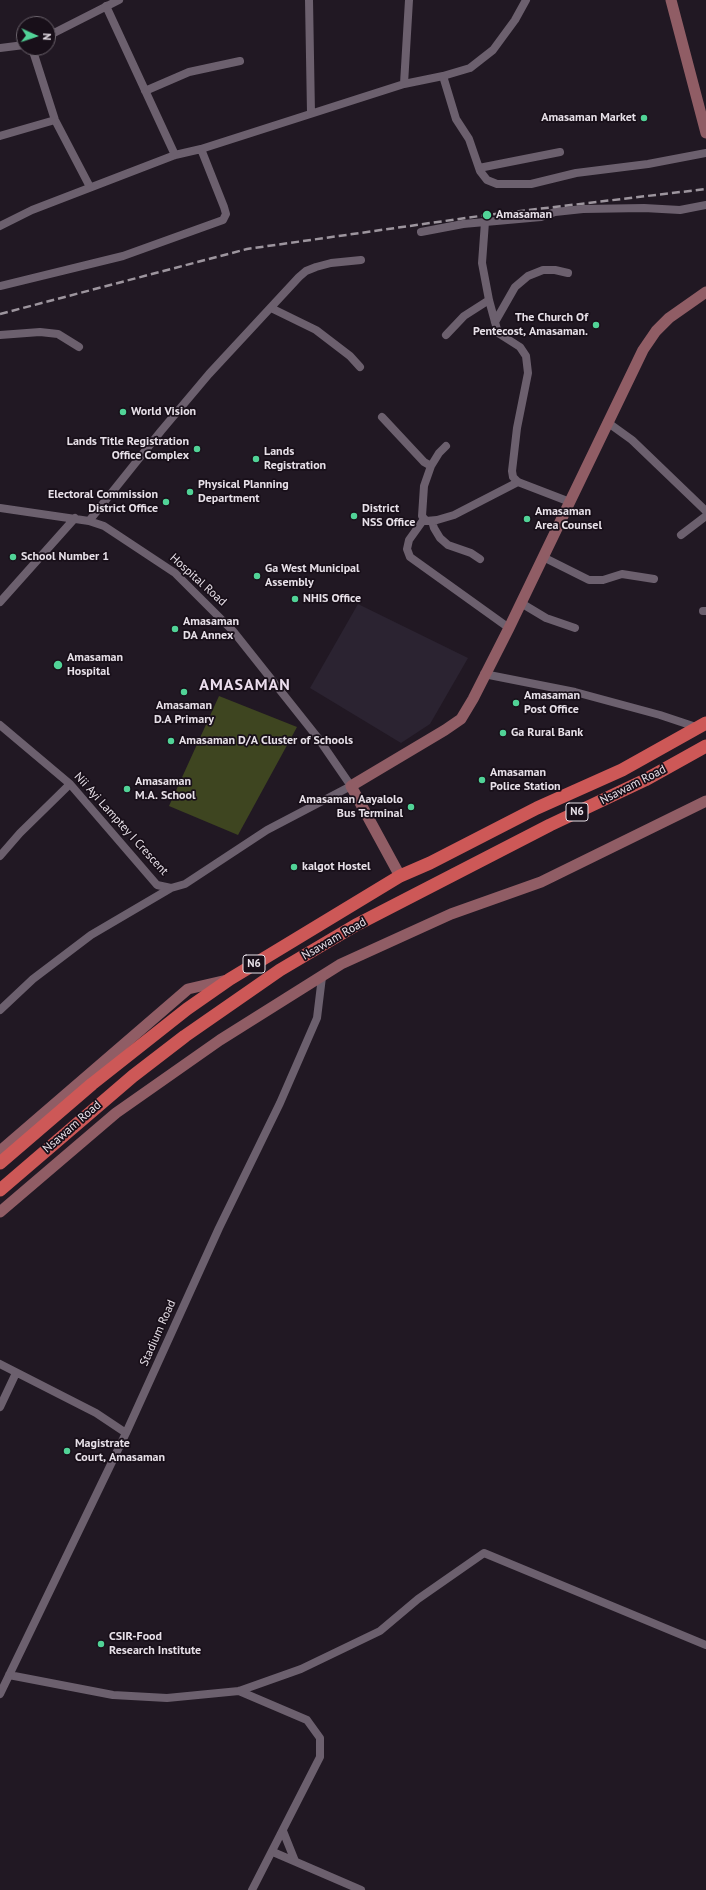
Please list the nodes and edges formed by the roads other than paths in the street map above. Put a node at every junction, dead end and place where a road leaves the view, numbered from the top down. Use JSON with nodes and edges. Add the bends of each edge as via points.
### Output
{"nodes":[{"id":1,"x":120,"y":0,"type":"edge"},
{"id":2,"x":309,"y":0,"type":"edge"},
{"id":3,"x":409,"y":0,"type":"edge"},
{"id":4,"x":526,"y":0,"type":"edge"},
{"id":5,"x":671,"y":0,"type":"edge"},
{"id":6,"x":106,"y":6,"type":"junction"},
{"id":7,"x":56,"y":32,"type":"edge"},
{"id":8,"x":16,"y":46,"type":"edge"},
{"id":9,"x":0,"y":48,"type":"edge"},
{"id":10,"x":35,"y":56,"type":"edge"},
{"id":11,"x":240,"y":61,"type":"dead end"},
{"id":12,"x":443,"y":76,"type":"junction"},
{"id":13,"x":404,"y":84,"type":"junction"},
{"id":14,"x":145,"y":91,"type":"junction"},
{"id":15,"x":311,"y":112,"type":"junction"},
{"id":16,"x":56,"y":120,"type":"junction"},
{"id":17,"x":706,"y":133,"type":"edge"},
{"id":18,"x":0,"y":136,"type":"edge"},
{"id":19,"x":201,"y":149,"type":"junction"},
{"id":20,"x":560,"y":152,"type":"dead end"},
{"id":21,"x":706,"y":153,"type":"edge"},
{"id":22,"x":174,"y":155,"type":"junction"},
{"id":23,"x":479,"y":168,"type":"junction"},
{"id":24,"x":90,"y":187,"type":"junction"},
{"id":25,"x":706,"y":205,"type":"edge"},
{"id":26,"x":485,"y":222,"type":"junction"},
{"id":27,"x":0,"y":226,"type":"edge"},
{"id":28,"x":421,"y":232,"type":"dead end"},
{"id":29,"x":361,"y":260,"type":"dead end"},
{"id":30,"x":568,"y":273,"type":"dead end"},
{"id":31,"x":0,"y":286,"type":"edge"},
{"id":32,"x":706,"y":292,"type":"edge"},
{"id":33,"x":489,"y":300,"type":"junction"},
{"id":34,"x":271,"y":308,"type":"junction"},
{"id":35,"x":495,"y":322,"type":"junction"},
{"id":36,"x":0,"y":335,"type":"edge"},
{"id":37,"x":446,"y":335,"type":"dead end"},
{"id":38,"x":79,"y":347,"type":"dead end"},
{"id":39,"x":360,"y":367,"type":"dead end"},
{"id":40,"x":382,"y":417,"type":"dead end"},
{"id":41,"x":607,"y":422,"type":"junction"},
{"id":42,"x":446,"y":446,"type":"dead end"},
{"id":43,"x":431,"y":466,"type":"junction"},
{"id":44,"x":518,"y":482,"type":"junction"},
{"id":45,"x":570,"y":502,"type":"junction"},
{"id":46,"x":0,"y":508,"type":"edge"},
{"id":47,"x":706,"y":511,"type":"edge"},
{"id":48,"x":706,"y":516,"type":"edge"},
{"id":49,"x":75,"y":518,"type":"junction"},
{"id":50,"x":428,"y":520,"type":"junction"},
{"id":51,"x":89,"y":521,"type":"junction"},
{"id":52,"x":681,"y":535,"type":"dead end"},
{"id":53,"x":543,"y":557,"type":"junction"},
{"id":54,"x":480,"y":559,"type":"dead end"},
{"id":55,"x":654,"y":579,"type":"dead end"},
{"id":56,"x":0,"y":602,"type":"edge"},
{"id":57,"x":521,"y":603,"type":"junction"},
{"id":58,"x":509,"y":628,"type":"junction"},
{"id":59,"x":575,"y":628,"type":"dead end"},
{"id":60,"x":484,"y":674,"type":"junction"},
{"id":61,"x":0,"y":724,"type":"edge"},
{"id":62,"x":703,"y":726,"type":"edge"},
{"id":63,"x":706,"y":746,"type":"edge"},
{"id":64,"x":70,"y":784,"type":"junction"},
{"id":65,"x":351,"y":786,"type":"junction"},
{"id":66,"x":706,"y":801,"type":"edge"},
{"id":67,"x":0,"y":856,"type":"edge"},
{"id":68,"x":400,"y":876,"type":"junction"},
{"id":69,"x":171,"y":888,"type":"junction"},
{"id":70,"x":322,"y":977,"type":"junction"},
{"id":71,"x":230,"y":979,"type":"junction"},
{"id":72,"x":0,"y":1010,"type":"edge"},
{"id":73,"x":0,"y":1151,"type":"edge"},
{"id":74,"x":0,"y":1163,"type":"edge"},
{"id":75,"x":0,"y":1190,"type":"edge"},
{"id":76,"x":0,"y":1212,"type":"edge"},
{"id":77,"x":0,"y":1364,"type":"edge"},
{"id":78,"x":16,"y":1373,"type":"junction"},
{"id":79,"x":0,"y":1407,"type":"edge"},
{"id":80,"x":126,"y":1433,"type":"junction"},
{"id":81,"x":706,"y":1645,"type":"edge"},
{"id":82,"x":9,"y":1676,"type":"junction"},
{"id":83,"x":239,"y":1691,"type":"junction"},
{"id":84,"x":0,"y":1694,"type":"edge"},
{"id":85,"x":283,"y":1831,"type":"junction"},
{"id":86,"x":273,"y":1852,"type":"junction"},
{"id":87,"x":295,"y":1861,"type":"junction"},
{"id":88,"x":252,"y":1890,"type":"edge"},
{"id":89,"x":361,"y":1890,"type":"edge"}],
"edges":[{"from":1,"to":6,"type":"street"},
{"from":2,"to":15,"type":"street"},
{"from":3,"to":13,"type":"street"},
{"from":4,"to":12,"type":"street","via":[[516,20],[493,50],[470,68]]},
{"from":5,"to":17,"type":"main road"},
{"from":6,"to":7,"type":"street"},
{"from":6,"to":14,"type":"street"},
{"from":8,"to":9,"type":"street"},
{"from":10,"to":16,"type":"street"},
{"from":11,"to":14,"type":"street","via":[[189,72]]},
{"from":12,"to":13,"type":"street"},
{"from":12,"to":23,"type":"street","via":[[456,119],[469,139]]},
{"from":13,"to":15,"type":"street"},
{"from":14,"to":22,"type":"street"},
{"from":15,"to":19,"type":"street"},
{"from":16,"to":18,"type":"street"},
{"from":16,"to":24,"type":"street"},
{"from":19,"to":22,"type":"street"},
{"from":19,"to":31,"type":"street","via":[[224,207],[226,214],[223,220],[128,254]]},
{"from":20,"to":23,"type":"street"},
{"from":21,"to":23,"type":"street","via":[[648,164],[576,173],[531,184],[497,184],[487,180]]},
{"from":22,"to":24,"type":"street"},
{"from":24,"to":27,"type":"street"},
{"from":25,"to":26,"type":"street","via":[[680,210],[583,209],[555,212],[541,217]]},
{"from":26,"to":28,"type":"street"},
{"from":26,"to":33,"type":"street","via":[[482,263]]},
{"from":29,"to":34,"type":"street","via":[[332,263],[306,271]]},
{"from":30,"to":35,"type":"street","via":[[543,270],[528,276],[515,288]]},
{"from":32,"to":41,"type":"main road","via":[[669,318],[656,331],[643,350]]},
{"from":33,"to":35,"type":"street"},
{"from":33,"to":37,"type":"street","via":[[464,316]]},
{"from":34,"to":39,"type":"street","via":[[316,330]]},
{"from":34,"to":51,"type":"street","via":[[196,389]]},
{"from":35,"to":44,"type":"street","via":[[498,333],[520,347],[526,356],[528,373],[512,471]]},
{"from":36,"to":38,"type":"street","via":[[40,332],[58,334]]},
{"from":40,"to":43,"type":"street","via":[[424,462]]},
{"from":41,"to":45,"type":"main road"},
{"from":41,"to":47,"type":"street","via":[[632,440]]},
{"from":42,"to":43,"type":"street"},
{"from":43,"to":50,"type":"street","via":[[424,486]]},
{"from":44,"to":45,"type":"street"},
{"from":44,"to":50,"type":"street","via":[[454,514]]},
{"from":45,"to":53,"type":"main road"},
{"from":46,"to":49,"type":"street","name":"Hospital Road"},
{"from":48,"to":52,"type":"street"},
{"from":49,"to":51,"type":"street","name":"Hospital Road"},
{"from":49,"to":56,"type":"street"},
{"from":50,"to":54,"type":"street","via":[[448,545]]},
{"from":50,"to":58,"type":"street","via":[[409,540],[407,549],[410,557]]},
{"from":51,"to":65,"type":"street","name":"Hospital Road","via":[[104,526],[175,573],[233,631],[318,738]]},
{"from":53,"to":55,"type":"street","via":[[589,580],[603,580],[622,574]]},
{"from":53,"to":57,"type":"main road"},
{"from":57,"to":58,"type":"main road"},
{"from":57,"to":59,"type":"street","via":[[546,618]]},
{"from":58,"to":60,"type":"main road"},
{"from":60,"to":62,"type":"street","via":[[575,692]]},
{"from":60,"to":65,"type":"main road","via":[[473,699],[460,719]]},
{"from":61,"to":64,"type":"street","name":"Nii Ayi Lamptey I Crescent"},
{"from":62,"to":68,"type":"highway","name":"Nsawam Road","number":"N6","via":[[622,770]]},
{"from":63,"to":75,"type":"highway","name":"Nsawam Road","number":"N6","via":[[645,780],[550,825],[356,925],[280,970],[185,1036],[133,1076]]},
{"from":64,"to":67,"type":"street"},
{"from":64,"to":69,"type":"street","name":"Nii Ayi Lamptey I Crescent","via":[[157,885]]},
{"from":65,"to":68,"type":"main road","name":"Hospital Road"},
{"from":65,"to":69,"type":"street","via":[[267,830],[185,884]]},
{"from":66,"to":70,"type":"main road","via":[[541,882],[452,914],[341,964]]},
{"from":68,"to":71,"type":"highway","name":"Nsawam Road","number":"N6"},
{"from":69,"to":72,"type":"street","via":[[92,935],[33,979]]},
{"from":70,"to":76,"type":"main road","via":[[220,1040],[116,1113]]},
{"from":70,"to":80,"type":"street","name":"Stadium Road","via":[[317,1018]]},
{"from":71,"to":73,"type":"main road","via":[[188,989]]},
{"from":71,"to":74,"type":"highway","name":"Nsawam Road","number":"N6","via":[[187,1009],[92,1084]]},
{"from":77,"to":78,"type":"street"},
{"from":78,"to":79,"type":"street"},
{"from":78,"to":80,"type":"street","via":[[96,1413]]},
{"from":80,"to":82,"type":"street","name":"Stadium Road"},
{"from":81,"to":83,"type":"street","via":[[484,1553],[418,1599],[380,1631],[301,1669]]},
{"from":82,"to":83,"type":"street","via":[[113,1695],[167,1698]]},
{"from":82,"to":84,"type":"street","name":"Stadium Road"},
{"from":83,"to":85,"type":"street","via":[[307,1720],[320,1738],[320,1757]]},
{"from":85,"to":86,"type":"street"},
{"from":85,"to":87,"type":"street"},
{"from":86,"to":87,"type":"street"},
{"from":86,"to":88,"type":"street"},
{"from":87,"to":89,"type":"street"}]}
